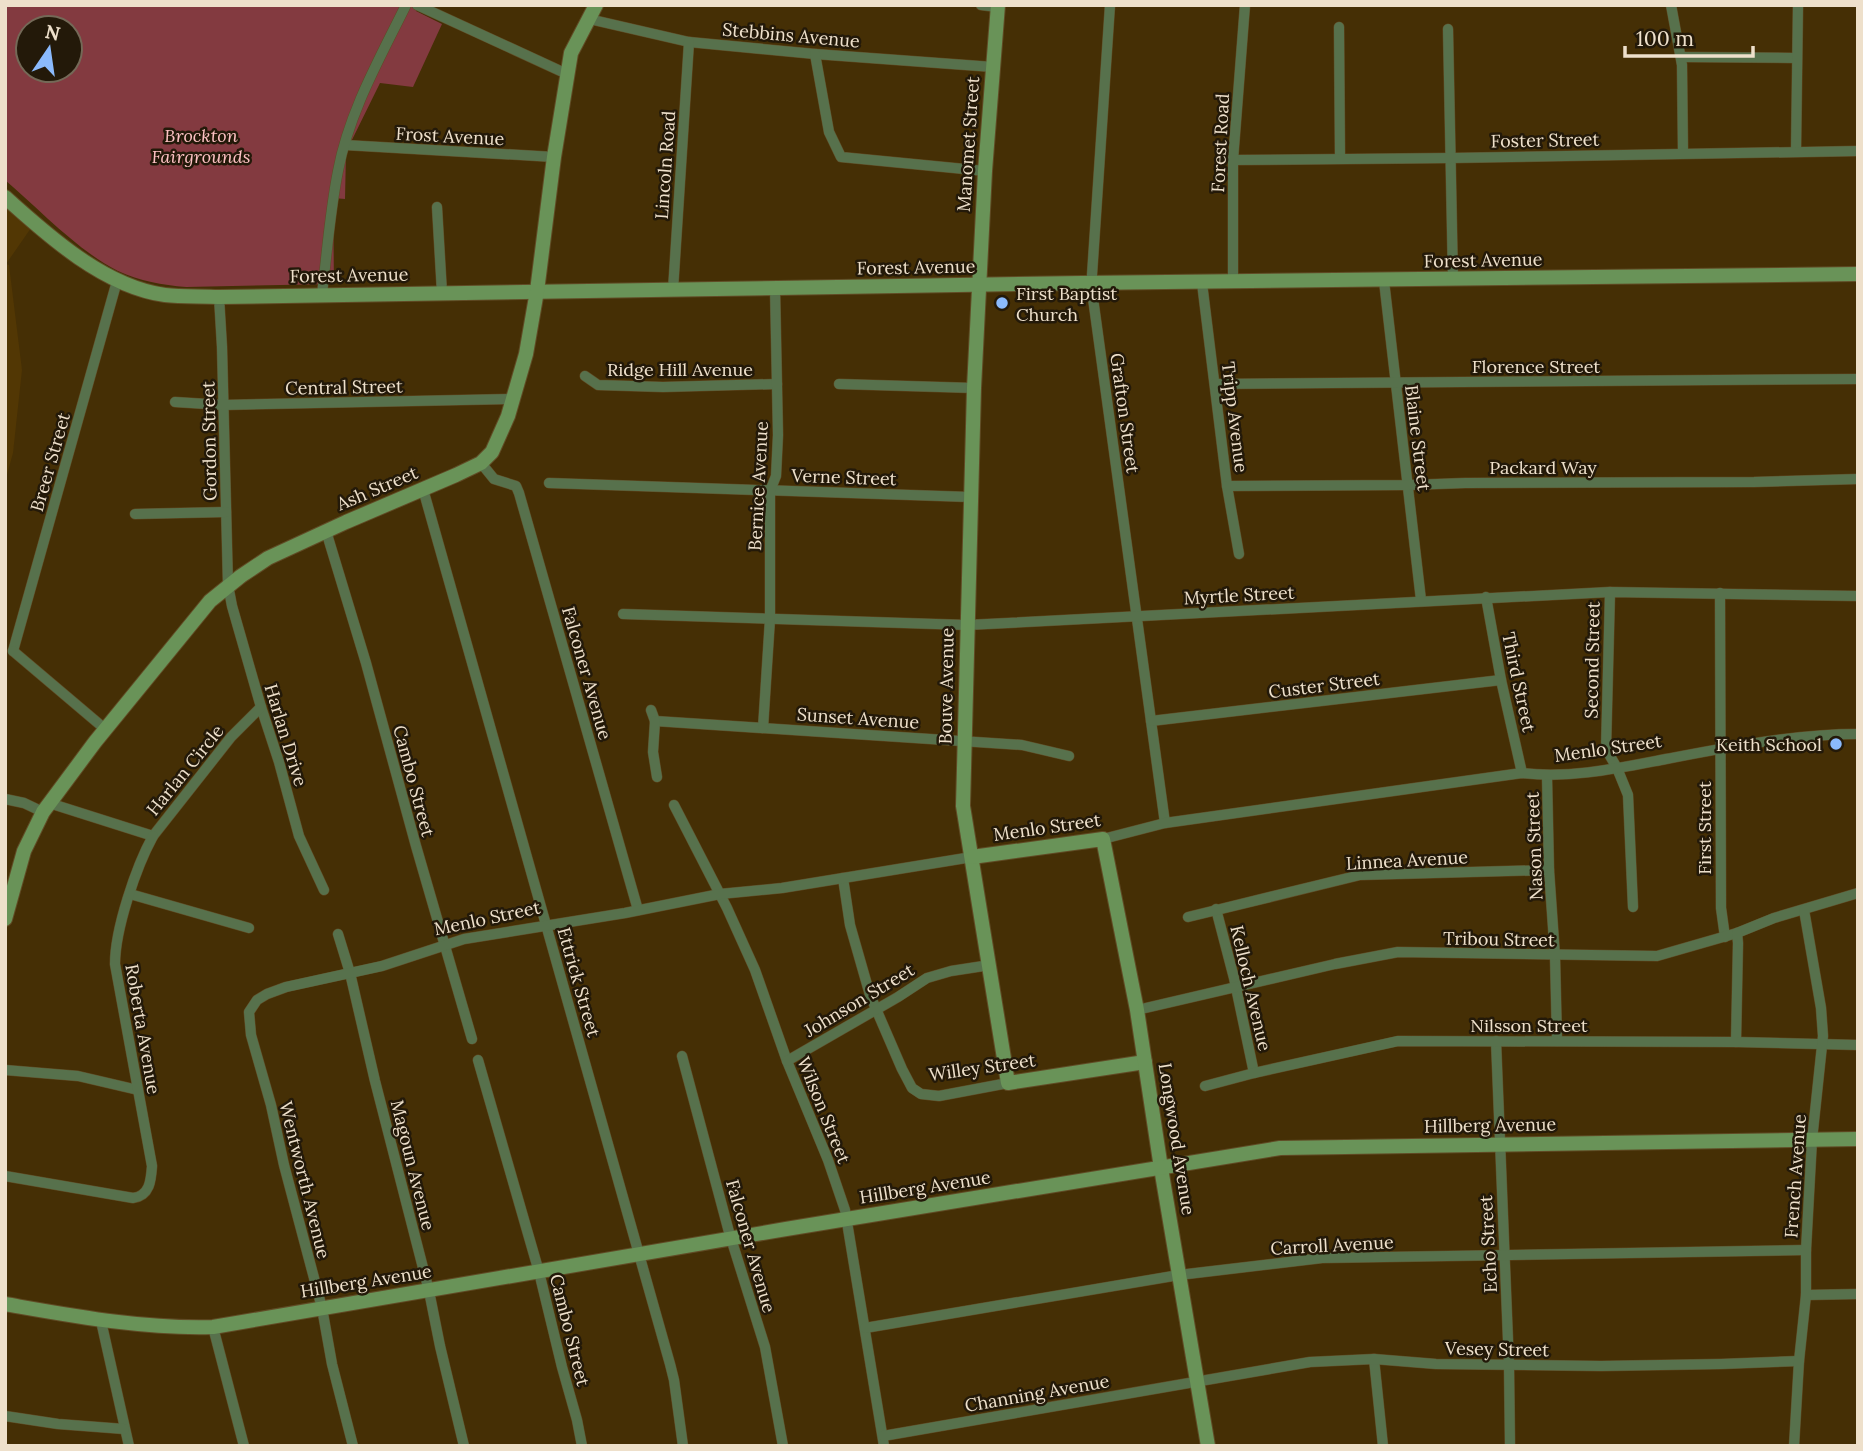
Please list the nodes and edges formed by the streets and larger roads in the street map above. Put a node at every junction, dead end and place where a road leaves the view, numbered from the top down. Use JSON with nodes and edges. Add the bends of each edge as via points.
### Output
{"nodes":[{"id":1,"x":406,"y":5,"type":"edge"},
{"id":2,"x":417,"y":5,"type":"edge"},
{"id":3,"x":596,"y":5,"type":"edge"},
{"id":4,"x":981,"y":5,"type":"edge"},
{"id":5,"x":1110,"y":5,"type":"edge"},
{"id":6,"x":1245,"y":5,"type":"edge"},
{"id":7,"x":1671,"y":5,"type":"edge"},
{"id":8,"x":1798,"y":5,"type":"edge"},
{"id":9,"x":998,"y":6,"type":"edge"},
{"id":10,"x":589,"y":19,"type":"junction"},
{"id":11,"x":1339,"y":27,"type":"dead end"},
{"id":12,"x":1448,"y":29,"type":"dead end"},
{"id":13,"x":689,"y":42,"type":"junction"},
{"id":14,"x":815,"y":54,"type":"junction"},
{"id":15,"x":1681,"y":57,"type":"junction"},
{"id":16,"x":1796,"y":58,"type":"junction"},
{"id":17,"x":993,"y":67,"type":"junction"},
{"id":18,"x":567,"y":74,"type":"junction"},
{"id":19,"x":345,"y":145,"type":"junction"},
{"id":20,"x":1796,"y":151,"type":"junction"},
{"id":21,"x":1858,"y":151,"type":"edge"},
{"id":22,"x":1683,"y":153,"type":"junction"},
{"id":23,"x":554,"y":158,"type":"junction"},
{"id":24,"x":1340,"y":158,"type":"junction"},
{"id":25,"x":1451,"y":158,"type":"junction"},
{"id":26,"x":1233,"y":160,"type":"junction"},
{"id":27,"x":985,"y":171,"type":"junction"},
{"id":28,"x":5,"y":197,"type":"edge"},
{"id":29,"x":437,"y":207,"type":"dead end"},
{"id":30,"x":1858,"y":274,"type":"edge"},
{"id":31,"x":1453,"y":280,"type":"junction"},
{"id":32,"x":117,"y":281,"type":"junction"},
{"id":33,"x":1384,"y":281,"type":"junction"},
{"id":34,"x":1233,"y":282,"type":"junction"},
{"id":35,"x":1092,"y":283,"type":"junction"},
{"id":36,"x":1202,"y":283,"type":"junction"},
{"id":37,"x":978,"y":286,"type":"junction"},
{"id":38,"x":775,"y":288,"type":"junction"},
{"id":39,"x":673,"y":290,"type":"junction"},
{"id":40,"x":537,"y":291,"type":"junction"},
{"id":41,"x":442,"y":293,"type":"junction"},
{"id":42,"x":322,"y":295,"type":"junction"},
{"id":43,"x":219,"y":297,"type":"junction"},
{"id":44,"x":585,"y":376,"type":"dead end"},
{"id":45,"x":1858,"y":379,"type":"edge"},
{"id":46,"x":1395,"y":382,"type":"junction"},
{"id":47,"x":777,"y":384,"type":"junction"},
{"id":48,"x":839,"y":384,"type":"dead end"},
{"id":49,"x":1215,"y":384,"type":"junction"},
{"id":50,"x":974,"y":388,"type":"junction"},
{"id":51,"x":513,"y":398,"type":"junction"},
{"id":52,"x":175,"y":402,"type":"dead end"},
{"id":53,"x":223,"y":405,"type":"junction"},
{"id":54,"x":481,"y":463,"type":"junction"},
{"id":55,"x":1858,"y":480,"type":"edge"},
{"id":56,"x":549,"y":483,"type":"dead end"},
{"id":57,"x":1409,"y":485,"type":"junction"},
{"id":58,"x":1227,"y":486,"type":"junction"},
{"id":59,"x":423,"y":489,"type":"junction"},
{"id":60,"x":770,"y":491,"type":"junction"},
{"id":61,"x":970,"y":498,"type":"junction"},
{"id":62,"x":226,"y":512,"type":"junction"},
{"id":63,"x":135,"y":514,"type":"dead end"},
{"id":64,"x":326,"y":531,"type":"junction"},
{"id":65,"x":1239,"y":554,"type":"dead end"},
{"id":66,"x":228,"y":585,"type":"junction"},
{"id":67,"x":1609,"y":592,"type":"junction"},
{"id":68,"x":1720,"y":593,"type":"junction"},
{"id":69,"x":1858,"y":596,"type":"edge"},
{"id":70,"x":1486,"y":597,"type":"junction"},
{"id":71,"x":1421,"y":600,"type":"junction"},
{"id":72,"x":623,"y":614,"type":"dead end"},
{"id":73,"x":1136,"y":617,"type":"junction"},
{"id":74,"x":770,"y":619,"type":"junction"},
{"id":75,"x":967,"y":625,"type":"junction"},
{"id":76,"x":9,"y":652,"type":"edge"},
{"id":77,"x":1501,"y":680,"type":"junction"},
{"id":78,"x":261,"y":707,"type":"junction"},
{"id":79,"x":651,"y":710,"type":"dead end"},
{"id":80,"x":655,"y":721,"type":"junction"},
{"id":81,"x":1151,"y":721,"type":"junction"},
{"id":82,"x":763,"y":728,"type":"junction"},
{"id":83,"x":105,"y":729,"type":"junction"},
{"id":84,"x":1858,"y":734,"type":"edge"},
{"id":85,"x":964,"y":741,"type":"junction"},
{"id":86,"x":1720,"y":749,"type":"junction"},
{"id":87,"x":1069,"y":756,"type":"dead end"},
{"id":88,"x":1617,"y":768,"type":"junction"},
{"id":89,"x":1522,"y":773,"type":"junction"},
{"id":90,"x":657,"y":776,"type":"dead end"},
{"id":91,"x":1547,"y":776,"type":"junction"},
{"id":92,"x":5,"y":799,"type":"edge"},
{"id":93,"x":674,"y":805,"type":"dead end"},
{"id":94,"x":46,"y":807,"type":"junction"},
{"id":95,"x":1165,"y":823,"type":"junction"},
{"id":96,"x":153,"y":836,"type":"junction"},
{"id":97,"x":1103,"y":839,"type":"junction"},
{"id":98,"x":972,"y":857,"type":"junction"},
{"id":99,"x":1549,"y":870,"type":"junction"},
{"id":100,"x":843,"y":878,"type":"junction"},
{"id":101,"x":324,"y":890,"type":"dead end"},
{"id":102,"x":1858,"y":892,"type":"edge"},
{"id":103,"x":130,"y":894,"type":"junction"},
{"id":104,"x":720,"y":894,"type":"junction"},
{"id":105,"x":1633,"y":907,"type":"dead end"},
{"id":106,"x":1216,"y":909,"type":"junction"},
{"id":107,"x":638,"y":910,"type":"junction"},
{"id":108,"x":1804,"y":910,"type":"junction"},
{"id":109,"x":1188,"y":917,"type":"dead end"},
{"id":110,"x":5,"y":919,"type":"edge"},
{"id":111,"x":546,"y":925,"type":"junction"},
{"id":112,"x":249,"y":928,"type":"dead end"},
{"id":113,"x":1737,"y":933,"type":"junction"},
{"id":114,"x":338,"y":934,"type":"dead end"},
{"id":115,"x":1725,"y":937,"type":"junction"},
{"id":116,"x":445,"y":944,"type":"junction"},
{"id":117,"x":1555,"y":956,"type":"junction"},
{"id":118,"x":990,"y":965,"type":"junction"},
{"id":119,"x":350,"y":973,"type":"junction"},
{"id":120,"x":1237,"y":988,"type":"junction"},
{"id":121,"x":253,"y":1004,"type":"joint"},
{"id":122,"x":875,"y":1010,"type":"junction"},
{"id":123,"x":1137,"y":1010,"type":"junction"},
{"id":124,"x":472,"y":1039,"type":"dead end"},
{"id":125,"x":1496,"y":1041,"type":"junction"},
{"id":126,"x":1557,"y":1041,"type":"junction"},
{"id":127,"x":1736,"y":1042,"type":"junction"},
{"id":128,"x":1822,"y":1045,"type":"junction"},
{"id":129,"x":1858,"y":1045,"type":"edge"},
{"id":130,"x":682,"y":1056,"type":"dead end"},
{"id":131,"x":478,"y":1060,"type":"dead end"},
{"id":132,"x":788,"y":1060,"type":"junction"},
{"id":133,"x":1145,"y":1062,"type":"junction"},
{"id":134,"x":5,"y":1070,"type":"edge"},
{"id":135,"x":1254,"y":1073,"type":"junction"},
{"id":136,"x":1008,"y":1083,"type":"junction"},
{"id":137,"x":1205,"y":1086,"type":"dead end"},
{"id":138,"x":138,"y":1090,"type":"junction"},
{"id":139,"x":1812,"y":1139,"type":"junction"},
{"id":140,"x":1858,"y":1139,"type":"edge"},
{"id":141,"x":1499,"y":1143,"type":"junction"},
{"id":142,"x":1161,"y":1168,"type":"junction"},
{"id":143,"x":5,"y":1176,"type":"edge"},
{"id":144,"x":847,"y":1220,"type":"junction"},
{"id":145,"x":732,"y":1238,"type":"junction"},
{"id":146,"x":1806,"y":1251,"type":"junction"},
{"id":147,"x":640,"y":1255,"type":"junction"},
{"id":148,"x":1504,"y":1255,"type":"junction"},
{"id":149,"x":539,"y":1272,"type":"junction"},
{"id":150,"x":1179,"y":1275,"type":"junction"},
{"id":151,"x":429,"y":1291,"type":"junction"},
{"id":152,"x":1805,"y":1294,"type":"junction"},
{"id":153,"x":1858,"y":1294,"type":"edge"},
{"id":154,"x":5,"y":1304,"type":"edge"},
{"id":155,"x":321,"y":1308,"type":"junction"},
{"id":156,"x":102,"y":1321,"type":"junction"},
{"id":157,"x":213,"y":1327,"type":"junction"},
{"id":158,"x":865,"y":1328,"type":"junction"},
{"id":159,"x":1374,"y":1359,"type":"junction"},
{"id":160,"x":1799,"y":1361,"type":"junction"},
{"id":161,"x":1509,"y":1365,"type":"junction"},
{"id":162,"x":1196,"y":1381,"type":"junction"},
{"id":163,"x":5,"y":1416,"type":"edge"},
{"id":164,"x":124,"y":1429,"type":"junction"},
{"id":165,"x":884,"y":1441,"type":"edge"},
{"id":166,"x":129,"y":1446,"type":"edge"},
{"id":167,"x":244,"y":1446,"type":"edge"},
{"id":168,"x":353,"y":1446,"type":"edge"},
{"id":169,"x":464,"y":1446,"type":"edge"},
{"id":170,"x":582,"y":1446,"type":"edge"},
{"id":171,"x":683,"y":1446,"type":"edge"},
{"id":172,"x":783,"y":1446,"type":"edge"},
{"id":173,"x":1208,"y":1446,"type":"edge"},
{"id":174,"x":1383,"y":1446,"type":"edge"},
{"id":175,"x":1510,"y":1446,"type":"edge"},
{"id":176,"x":1794,"y":1446,"type":"edge"}],
"edges":[{"from":1,"to":19,"type":"street","via":[[371,75]]},
{"from":2,"to":18,"type":"street"},
{"from":3,"to":10,"type":"street"},
{"from":4,"to":9,"type":"street"},
{"from":5,"to":35,"type":"street","name":"Grafton Street"},
{"from":6,"to":26,"type":"street","name":"Forest Road"},
{"from":7,"to":15,"type":"street"},
{"from":8,"to":16,"type":"street"},
{"from":9,"to":17,"type":"street","name":"Manomet Street"},
{"from":10,"to":13,"type":"street","name":"Stebbins Avenue"},
{"from":10,"to":18,"type":"street","via":[[571,53]]},
{"from":11,"to":24,"type":"street"},
{"from":12,"to":25,"type":"street"},
{"from":13,"to":14,"type":"street","name":"Stebbins Avenue"},
{"from":13,"to":39,"type":"street","name":"Lincoln Road"},
{"from":14,"to":17,"type":"street","name":"Stebbins Avenue"},
{"from":14,"to":27,"type":"street","via":[[829,132],[841,158]]},
{"from":15,"to":16,"type":"street"},
{"from":15,"to":22,"type":"street"},
{"from":16,"to":20,"type":"street"},
{"from":17,"to":27,"type":"street","name":"Manomet Street"},
{"from":18,"to":23,"type":"street"},
{"from":19,"to":23,"type":"street","name":"Frost Avenue"},
{"from":19,"to":42,"type":"street"},
{"from":20,"to":21,"type":"street","name":"Foster Street"},
{"from":20,"to":22,"type":"street","name":"Foster Street"},
{"from":22,"to":25,"type":"street","name":"Foster Street"},
{"from":23,"to":40,"type":"street"},
{"from":24,"to":25,"type":"street","name":"Foster Street"},
{"from":24,"to":26,"type":"street","name":"Foster Street"},
{"from":25,"to":31,"type":"street"},
{"from":26,"to":34,"type":"street","name":"Forest Road"},
{"from":27,"to":37,"type":"street","name":"Manomet Street"},
{"from":28,"to":32,"type":"street","name":"Forest Avenue","via":[[76,255]]},
{"from":29,"to":41,"type":"street"},
{"from":30,"to":31,"type":"street","name":"Forest Avenue"},
{"from":31,"to":33,"type":"street","name":"Forest Avenue"},
{"from":32,"to":43,"type":"street","name":"Forest Avenue","via":[[165,295]]},
{"from":32,"to":76,"type":"street","name":"Breer Street"},
{"from":33,"to":34,"type":"street","name":"Forest Avenue"},
{"from":33,"to":46,"type":"street","name":"Blaine Street"},
{"from":34,"to":36,"type":"street","name":"Forest Avenue"},
{"from":35,"to":36,"type":"street","name":"Forest Avenue"},
{"from":35,"to":37,"type":"street","name":"Forest Avenue"},
{"from":35,"to":73,"type":"street","name":"Grafton Street"},
{"from":36,"to":49,"type":"street","name":"Tripp Avenue"},
{"from":37,"to":38,"type":"street","name":"Forest Avenue"},
{"from":37,"to":50,"type":"street","name":"Bouve Avenue"},
{"from":38,"to":39,"type":"street","name":"Forest Avenue"},
{"from":38,"to":47,"type":"street","name":"Bernice Avenue"},
{"from":39,"to":40,"type":"street","name":"Forest Avenue"},
{"from":40,"to":41,"type":"street","name":"Forest Avenue"},
{"from":40,"to":51,"type":"street"},
{"from":41,"to":42,"type":"street","name":"Forest Avenue"},
{"from":42,"to":43,"type":"street","name":"Forest Avenue"},
{"from":43,"to":53,"type":"street","name":"Gordon Street"},
{"from":44,"to":47,"type":"street","name":"Ridge Hill Avenue","via":[[598,385]]},
{"from":45,"to":46,"type":"street","name":"Florence Street"},
{"from":46,"to":49,"type":"street","name":"Florence Street"},
{"from":46,"to":57,"type":"street","name":"Blaine Street"},
{"from":47,"to":60,"type":"street","name":"Bernice Avenue","via":[[776,476]]},
{"from":48,"to":50,"type":"street"},
{"from":49,"to":58,"type":"street","name":"Tripp Avenue"},
{"from":50,"to":61,"type":"street","name":"Bouve Avenue"},
{"from":51,"to":53,"type":"street","name":"Central Street"},
{"from":51,"to":54,"type":"street","via":[[497,443]]},
{"from":52,"to":53,"type":"street","name":"Central Street"},
{"from":53,"to":62,"type":"street","name":"Gordon Street"},
{"from":54,"to":59,"type":"street","name":"Ash Street"},
{"from":54,"to":107,"type":"street","name":"Falconer Avenue","via":[[494,479],[516,486],[519,493]]},
{"from":55,"to":57,"type":"street","name":"Packard Way"},
{"from":56,"to":60,"type":"street","name":"Verne Street"},
{"from":57,"to":58,"type":"street","name":"Packard Way"},
{"from":57,"to":71,"type":"street","name":"Blaine Street"},
{"from":58,"to":65,"type":"street","name":"Tripp Avenue"},
{"from":59,"to":64,"type":"street","name":"Ash Street"},
{"from":59,"to":111,"type":"street","name":"Ettrick Street"},
{"from":60,"to":61,"type":"street","name":"Verne Street"},
{"from":60,"to":74,"type":"street","name":"Bernice Avenue"},
{"from":61,"to":75,"type":"street","name":"Bouve Avenue"},
{"from":62,"to":63,"type":"street"},
{"from":62,"to":66,"type":"street","name":"Gordon Street"},
{"from":64,"to":66,"type":"street","name":"Ash Street","via":[[268,558]]},
{"from":64,"to":116,"type":"street","name":"Cambo Street"},
{"from":66,"to":78,"type":"street","name":"Harlan Drive"},
{"from":66,"to":83,"type":"street","name":"Ash Street"},
{"from":67,"to":68,"type":"street","name":"Myrtle Street"},
{"from":67,"to":70,"type":"street","name":"Myrtle Street"},
{"from":67,"to":88,"type":"street","name":"Second Street","via":[[1606,748]]},
{"from":68,"to":69,"type":"street","name":"Myrtle Street"},
{"from":68,"to":86,"type":"street","name":"First Street"},
{"from":70,"to":71,"type":"street","name":"Myrtle Street"},
{"from":70,"to":77,"type":"street","name":"Third Street"},
{"from":71,"to":73,"type":"street","name":"Myrtle Street"},
{"from":72,"to":74,"type":"street","name":"Myrtle Street"},
{"from":73,"to":75,"type":"street","name":"Myrtle Street"},
{"from":73,"to":81,"type":"street","name":"Grafton Street"},
{"from":74,"to":75,"type":"street","name":"Myrtle Street"},
{"from":74,"to":82,"type":"street","name":"Bernice Avenue"},
{"from":75,"to":85,"type":"street","name":"Bouve Avenue"},
{"from":76,"to":83,"type":"street"},
{"from":77,"to":81,"type":"street","name":"Custer Street"},
{"from":77,"to":89,"type":"street","name":"Third Street"},
{"from":78,"to":96,"type":"street","name":"Harlan Circle","via":[[236,731]]},
{"from":78,"to":101,"type":"street","name":"Harlan Drive","via":[[299,836]]},
{"from":79,"to":80,"type":"street"},
{"from":80,"to":82,"type":"street","name":"Sunset Avenue"},
{"from":80,"to":90,"type":"street"},
{"from":81,"to":95,"type":"street","name":"Grafton Street"},
{"from":82,"to":85,"type":"street","name":"Sunset Avenue"},
{"from":83,"to":94,"type":"street","name":"Ash Street"},
{"from":84,"to":86,"type":"street","name":"Menlo Street","via":[[1825,734]]},
{"from":85,"to":87,"type":"street","name":"Sunset Avenue","via":[[1022,745]]},
{"from":85,"to":98,"type":"street","name":"Bouve Avenue","via":[[963,806]]},
{"from":86,"to":88,"type":"street","name":"Menlo Street"},
{"from":86,"to":115,"type":"street","name":"First Street"},
{"from":88,"to":91,"type":"street","name":"Menlo Street"},
{"from":88,"to":105,"type":"street","name":"Second Street","via":[[1628,795]]},
{"from":89,"to":91,"type":"street","name":"Menlo Street"},
{"from":89,"to":95,"type":"street","name":"Menlo Street"},
{"from":91,"to":99,"type":"street","name":"Nason Street"},
{"from":92,"to":94,"type":"street","name":"Harlan Circle"},
{"from":93,"to":104,"type":"street","name":"Wilson Street"},
{"from":94,"to":96,"type":"street","name":"Harlan Circle"},
{"from":94,"to":110,"type":"street","name":"Ash Street","via":[[28,842]]},
{"from":95,"to":97,"type":"street","name":"Menlo Street"},
{"from":96,"to":103,"type":"street","name":"Roberta Avenue"},
{"from":97,"to":98,"type":"street","name":"Menlo Street"},
{"from":97,"to":123,"type":"street","name":"Longwood Avenue"},
{"from":98,"to":100,"type":"street","name":"Menlo Street"},
{"from":98,"to":118,"type":"street","name":"Bouve Avenue"},
{"from":99,"to":106,"type":"street","name":"Linnea Avenue","via":[[1360,875]]},
{"from":99,"to":117,"type":"street","name":"Nason Street"},
{"from":100,"to":104,"type":"street","name":"Menlo Street"},
{"from":100,"to":122,"type":"street"},
{"from":102,"to":108,"type":"street","name":"Tribou Street"},
{"from":103,"to":112,"type":"street"},
{"from":103,"to":138,"type":"street","name":"Roberta Avenue","via":[[115,964]]},
{"from":104,"to":107,"type":"street","name":"Menlo Street"},
{"from":104,"to":132,"type":"street","name":"Wilson Street"},
{"from":106,"to":109,"type":"street","name":"Linnea Avenue"},
{"from":106,"to":120,"type":"street","name":"Kelloch Avenue"},
{"from":107,"to":111,"type":"street","name":"Menlo Street"},
{"from":108,"to":113,"type":"street","name":"Tribou Street"},
{"from":108,"to":128,"type":"street","name":"French Avenue","via":[[1821,1009]]},
{"from":111,"to":116,"type":"street","name":"Menlo Street"},
{"from":111,"to":147,"type":"street","name":"Ettrick Street"},
{"from":113,"to":115,"type":"street","name":"Tribou Street"},
{"from":113,"to":127,"type":"street"},
{"from":114,"to":119,"type":"street","name":"Magoun Avenue"},
{"from":115,"to":117,"type":"street","name":"Tribou Street","via":[[1657,956]]},
{"from":116,"to":119,"type":"street","name":"Menlo Street"},
{"from":116,"to":124,"type":"street","name":"Cambo Street"},
{"from":117,"to":120,"type":"street","name":"Tribou Street","via":[[1398,952]]},
{"from":117,"to":126,"type":"street","name":"Nason Street"},
{"from":118,"to":122,"type":"street","name":"Johnson Street","via":[[927,978]]},
{"from":118,"to":136,"type":"street","name":"Bouve Avenue"},
{"from":119,"to":121,"type":"street","name":"Menlo Street","via":[[286,987]]},
{"from":119,"to":151,"type":"street","name":"Magoun Avenue"},
{"from":120,"to":123,"type":"street","name":"Tribou Street"},
{"from":120,"to":135,"type":"street","name":"Kelloch Avenue"},
{"from":121,"to":155,"type":"street","name":"Wentworth Avenue","via":[[251,1035]]},
{"from":122,"to":132,"type":"street","name":"Johnson Street"},
{"from":122,"to":136,"type":"street","name":"Willey Street","via":[[916,1092],[939,1096]]},
{"from":123,"to":133,"type":"street","name":"Longwood Avenue"},
{"from":125,"to":126,"type":"street","name":"Nilsson Street"},
{"from":125,"to":135,"type":"street","name":"Nilsson Street","via":[[1398,1041]]},
{"from":125,"to":141,"type":"street","name":"Echo Street"},
{"from":126,"to":127,"type":"street","name":"Nilsson Street"},
{"from":127,"to":128,"type":"street","name":"Nilsson Street"},
{"from":128,"to":129,"type":"street","name":"Nilsson Street"},
{"from":128,"to":139,"type":"street","name":"French Avenue"},
{"from":130,"to":145,"type":"street","name":"Falconer Avenue"},
{"from":131,"to":149,"type":"street","name":"Cambo Street"},
{"from":132,"to":144,"type":"street","name":"Wilson Street"},
{"from":133,"to":136,"type":"street","name":"Willey Street"},
{"from":133,"to":142,"type":"street","name":"Longwood Avenue"},
{"from":134,"to":138,"type":"street","via":[[78,1076]]},
{"from":135,"to":137,"type":"street","name":"Nilsson Street"},
{"from":138,"to":143,"type":"street","name":"Roberta Avenue","via":[[152,1166],[142,1196]]},
{"from":139,"to":140,"type":"street","name":"Hillberg Avenue"},
{"from":139,"to":141,"type":"street","name":"Hillberg Avenue"},
{"from":139,"to":146,"type":"street","name":"French Avenue"},
{"from":141,"to":142,"type":"street","name":"Hillberg Avenue","via":[[1280,1148]]},
{"from":141,"to":148,"type":"street","name":"Echo Street"},
{"from":142,"to":144,"type":"street","name":"Hillberg Avenue"},
{"from":142,"to":150,"type":"street","name":"Longwood Avenue"},
{"from":144,"to":145,"type":"street","name":"Hillberg Avenue"},
{"from":144,"to":158,"type":"street","name":"Wilson Street"},
{"from":145,"to":147,"type":"street","name":"Hillberg Avenue"},
{"from":145,"to":172,"type":"street","name":"Falconer Avenue","via":[[765,1347]]},
{"from":146,"to":148,"type":"street","name":"Carroll Avenue"},
{"from":146,"to":152,"type":"street","name":"French Avenue"},
{"from":147,"to":149,"type":"street","name":"Hillberg Avenue"},
{"from":147,"to":171,"type":"street","name":"Ettrick Street","via":[[674,1380]]},
{"from":148,"to":150,"type":"street","name":"Carroll Avenue","via":[[1322,1258]]},
{"from":148,"to":161,"type":"street","name":"Echo Street"},
{"from":149,"to":151,"type":"street","name":"Hillberg Avenue"},
{"from":149,"to":170,"type":"street","name":"Cambo Street"},
{"from":150,"to":158,"type":"street","name":"Carroll Avenue"},
{"from":150,"to":162,"type":"street","name":"Longwood Avenue"},
{"from":151,"to":155,"type":"street","name":"Hillberg Avenue"},
{"from":151,"to":169,"type":"street","name":"Magoun Avenue"},
{"from":152,"to":153,"type":"street"},
{"from":152,"to":160,"type":"street","name":"French Avenue"},
{"from":154,"to":156,"type":"street","name":"Hillberg Avenue"},
{"from":155,"to":157,"type":"street","name":"Hillberg Avenue"},
{"from":155,"to":168,"type":"street","name":"Wentworth Avenue"},
{"from":156,"to":157,"type":"street","name":"Hillberg Avenue"},
{"from":156,"to":164,"type":"street"},
{"from":157,"to":167,"type":"street"},
{"from":158,"to":165,"type":"street","name":"Wilson Street"},
{"from":159,"to":161,"type":"street","name":"Vesey Street"},
{"from":159,"to":162,"type":"street","name":"Vesey Street","via":[[1310,1362]]},
{"from":159,"to":174,"type":"street"},
{"from":160,"to":161,"type":"street","name":"Vesey Street"},
{"from":160,"to":176,"type":"street","name":"French Avenue"},
{"from":161,"to":175,"type":"street","name":"Echo Street"},
{"from":162,"to":165,"type":"street","name":"Channing Avenue"},
{"from":162,"to":173,"type":"street","name":"Longwood Avenue"},
{"from":163,"to":164,"type":"street"},
{"from":164,"to":166,"type":"street"}]}
